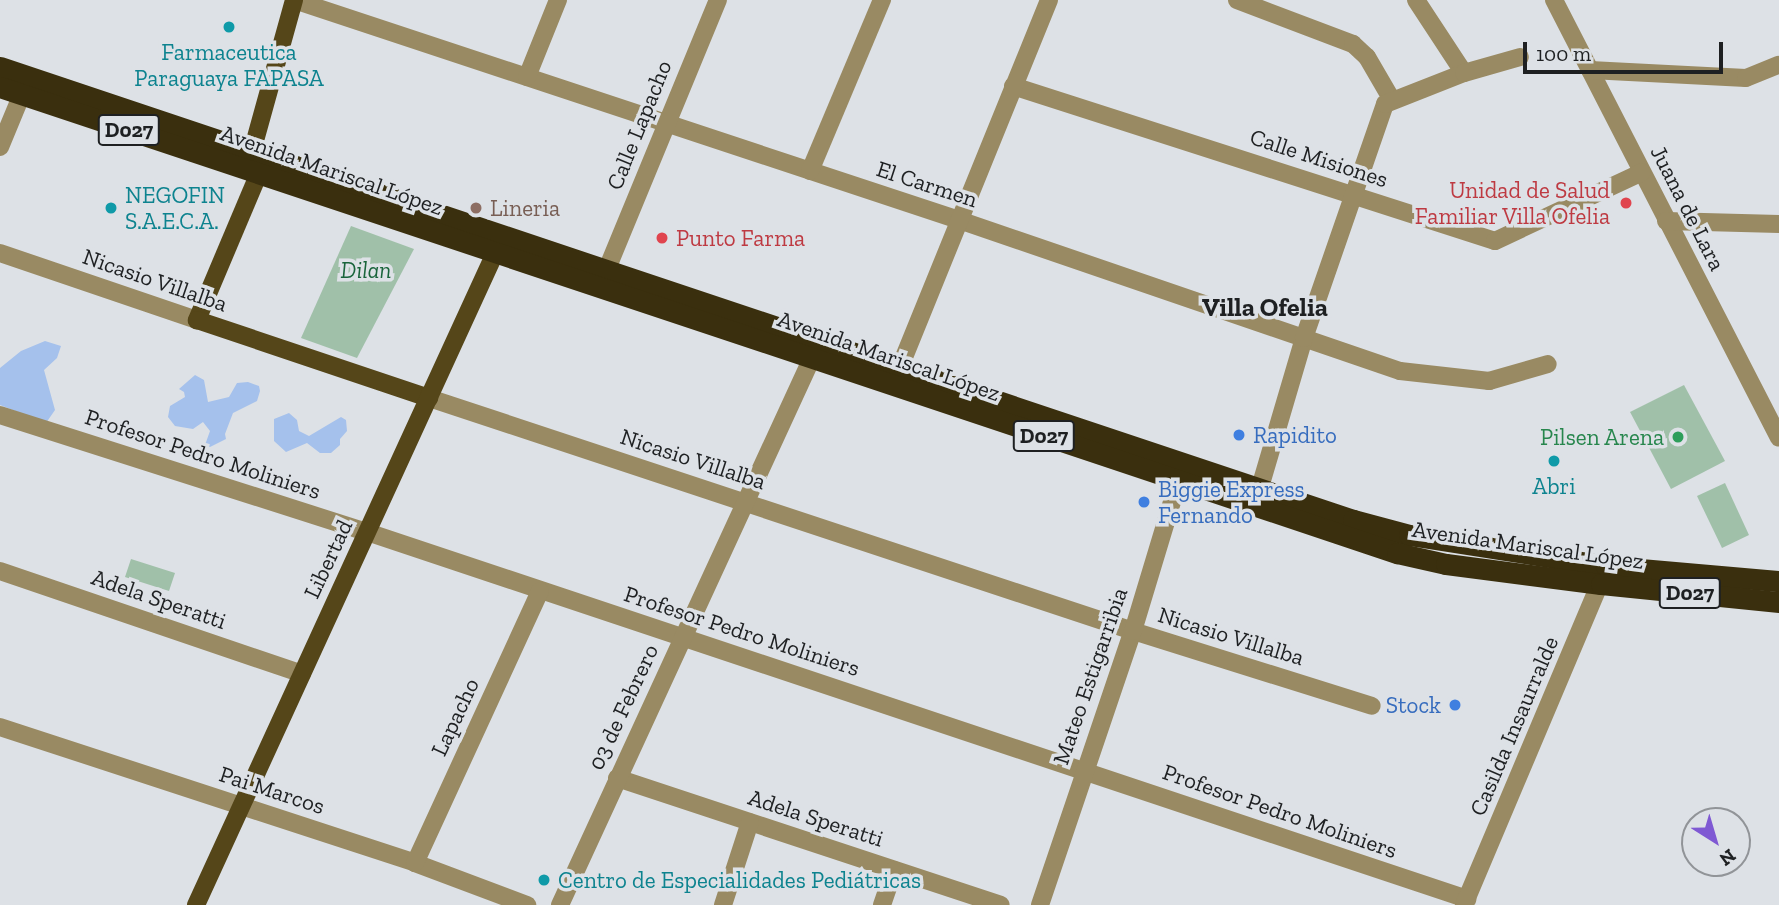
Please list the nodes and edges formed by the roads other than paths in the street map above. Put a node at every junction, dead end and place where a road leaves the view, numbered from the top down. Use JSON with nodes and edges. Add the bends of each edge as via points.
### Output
{"nodes":[{"id":1,"x":294,"y":0,"type":"edge"},
{"id":2,"x":558,"y":0,"type":"edge"},
{"id":3,"x":718,"y":0,"type":"edge"},
{"id":4,"x":882,"y":0,"type":"edge"},
{"id":5,"x":1049,"y":0,"type":"edge"},
{"id":6,"x":1237,"y":0,"type":"edge"},
{"id":7,"x":1416,"y":0,"type":"edge"},
{"id":8,"x":1554,"y":0,"type":"edge"},
{"id":9,"x":1520,"y":57,"type":"dead end"},
{"id":10,"x":1779,"y":65,"type":"edge"},
{"id":11,"x":0,"y":67,"type":"edge"},
{"id":12,"x":1590,"y":70,"type":"junction"},
{"id":13,"x":1464,"y":73,"type":"junction"},
{"id":14,"x":527,"y":77,"type":"junction"},
{"id":15,"x":0,"y":86,"type":"edge"},
{"id":16,"x":1013,"y":86,"type":"junction"},
{"id":17,"x":22,"y":94,"type":"junction"},
{"id":18,"x":1392,"y":100,"type":"junction"},
{"id":19,"x":664,"y":124,"type":"junction"},
{"id":20,"x":0,"y":147,"type":"edge"},
{"id":21,"x":255,"y":160,"type":"junction"},
{"id":22,"x":810,"y":171,"type":"junction"},
{"id":23,"x":1642,"y":172,"type":"junction"},
{"id":24,"x":1354,"y":195,"type":"junction"},
{"id":25,"x":959,"y":220,"type":"junction"},
{"id":26,"x":1666,"y":221,"type":"junction"},
{"id":27,"x":1779,"y":224,"type":"edge"},
{"id":28,"x":500,"y":243,"type":"junction"},
{"id":29,"x":0,"y":253,"type":"edge"},
{"id":30,"x":607,"y":269,"type":"junction"},
{"id":31,"x":197,"y":320,"type":"junction"},
{"id":32,"x":1304,"y":338,"type":"junction"},
{"id":33,"x":816,"y":349,"type":"junction"},
{"id":34,"x":1548,"y":364,"type":"dead end"},
{"id":35,"x":900,"y":367,"type":"junction"},
{"id":36,"x":429,"y":398,"type":"junction"},
{"id":37,"x":1772,"y":408,"type":"edge"},
{"id":38,"x":0,"y":415,"type":"edge"},
{"id":39,"x":1779,"y":438,"type":"edge"},
{"id":40,"x":1182,"y":472,"type":"junction"},
{"id":41,"x":1258,"y":497,"type":"junction"},
{"id":42,"x":746,"y":503,"type":"junction"},
{"id":43,"x":367,"y":532,"type":"junction"},
{"id":44,"x":0,"y":570,"type":"edge"},
{"id":45,"x":1603,"y":575,"type":"junction"},
{"id":46,"x":1779,"y":581,"type":"edge"},
{"id":47,"x":540,"y":591,"type":"junction"},
{"id":48,"x":1779,"y":602,"type":"edge"},
{"id":49,"x":1133,"y":631,"type":"junction"},
{"id":50,"x":684,"y":637,"type":"junction"},
{"id":51,"x":302,"y":674,"type":"junction"},
{"id":52,"x":1373,"y":706,"type":"dead end"},
{"id":53,"x":0,"y":727,"type":"edge"},
{"id":54,"x":1084,"y":771,"type":"junction"},
{"id":55,"x":617,"y":778,"type":"junction"},
{"id":56,"x":241,"y":806,"type":"junction"},
{"id":57,"x":750,"y":822,"type":"junction"},
{"id":58,"x":415,"y":863,"type":"junction"},
{"id":59,"x":894,"y":870,"type":"junction"},
{"id":60,"x":1465,"y":902,"type":"edge"},
{"id":61,"x":196,"y":905,"type":"edge"},
{"id":62,"x":527,"y":905,"type":"edge"},
{"id":63,"x":560,"y":905,"type":"edge"},
{"id":64,"x":723,"y":905,"type":"edge"},
{"id":65,"x":882,"y":905,"type":"edge"},
{"id":66,"x":1000,"y":905,"type":"edge"},
{"id":67,"x":1040,"y":905,"type":"edge"}],
"edges":[{"from":1,"to":14,"type":"street","name":"El Carmen"},
{"from":1,"to":21,"type":"main road"},
{"from":2,"to":14,"type":"street"},
{"from":3,"to":19,"type":"street","name":"Calle Lapacho"},
{"from":4,"to":22,"type":"street"},
{"from":5,"to":16,"type":"street"},
{"from":6,"to":18,"type":"street","via":[[1353,44],[1367,57]]},
{"from":7,"to":13,"type":"street"},
{"from":8,"to":12,"type":"street","name":"Juana de Lara"},
{"from":9,"to":13,"type":"street"},
{"from":10,"to":12,"type":"street","via":[[1746,78]]},
{"from":11,"to":21,"type":"highway","name":"Avenida Mariscal López","number":"D027"},
{"from":12,"to":23,"type":"street","name":"Juana de Lara"},
{"from":13,"to":18,"type":"street"},
{"from":14,"to":19,"type":"street","name":"El Carmen"},
{"from":15,"to":17,"type":"highway","name":"Avenida Mariscal López","number":"D027"},
{"from":16,"to":24,"type":"street","name":"Calle Misiones"},
{"from":16,"to":25,"type":"street"},
{"from":17,"to":20,"type":"street"},
{"from":17,"to":21,"type":"highway","name":"Avenida Mariscal López","number":"D027"},
{"from":18,"to":24,"type":"street","via":[[1385,104]]},
{"from":19,"to":22,"type":"street","name":"El Carmen"},
{"from":19,"to":30,"type":"street","name":"Calle Lapacho"},
{"from":21,"to":28,"type":"highway","name":"Avenida Mariscal López","number":"D027"},
{"from":21,"to":31,"type":"main road"},
{"from":22,"to":25,"type":"street","name":"El Carmen"},
{"from":23,"to":24,"type":"street","name":"Calle Misiones","via":[[1495,242]]},
{"from":23,"to":26,"type":"street","name":"Juana de Lara"},
{"from":24,"to":32,"type":"street"},
{"from":25,"to":32,"type":"street","name":"El Carmen"},
{"from":25,"to":35,"type":"street"},
{"from":26,"to":27,"type":"street"},
{"from":26,"to":37,"type":"street","name":"Juana de Lara"},
{"from":28,"to":30,"type":"highway","name":"Avenida Mariscal López","number":"D027"},
{"from":28,"to":33,"type":"highway","name":"Avenida Mariscal López","number":"D027"},
{"from":28,"to":36,"type":"main road","name":"Libertad"},
{"from":29,"to":31,"type":"street","name":"Nicasio Villalba"},
{"from":30,"to":33,"type":"highway","name":"Avenida Mariscal López","number":"D027"},
{"from":31,"to":36,"type":"main road","name":"Nicasio Villalba"},
{"from":32,"to":34,"type":"street","name":"El Carmen","via":[[1400,371],[1489,381]]},
{"from":32,"to":41,"type":"street"},
{"from":33,"to":35,"type":"highway","name":"Avenida Mariscal López","number":"D027"},
{"from":33,"to":40,"type":"highway","name":"Avenida Mariscal López","number":"D027"},
{"from":33,"to":42,"type":"street","name":"03 de Febrero"},
{"from":35,"to":40,"type":"highway","name":"Avenida Mariscal López","number":"D027"},
{"from":36,"to":42,"type":"street","name":"Nicasio Villalba"},
{"from":36,"to":43,"type":"main road","name":"Libertad"},
{"from":37,"to":39,"type":"street","name":"Juana de Lara"},
{"from":38,"to":43,"type":"street","name":"Profesor Pedro Moliniers"},
{"from":40,"to":41,"type":"highway","name":"Avenida Mariscal López","number":"D027"},
{"from":40,"to":49,"type":"street","name":"Mateo Estigarribia"},
{"from":41,"to":45,"type":"highway","name":"Avenida Mariscal López","number":"D027","via":[[1397,552],[1446,564],[1519,563]]},
{"from":42,"to":49,"type":"street","name":"Nicasio Villalba"},
{"from":42,"to":50,"type":"street","name":"03 de Febrero"},
{"from":43,"to":47,"type":"street","name":"Profesor Pedro Moliniers"},
{"from":43,"to":51,"type":"main road","name":"Libertad"},
{"from":44,"to":51,"type":"street","name":"Adela Speratti"},
{"from":45,"to":46,"type":"highway","name":"Avenida Mariscal López","number":"D027"},
{"from":45,"to":48,"type":"highway","name":"Avenida Mariscal López","number":"D027"},
{"from":45,"to":60,"type":"street","name":"Casilda Insaurralde"},
{"from":47,"to":50,"type":"street","name":"Profesor Pedro Moliniers"},
{"from":47,"to":58,"type":"street","name":"Lapacho"},
{"from":49,"to":52,"type":"street","name":"Nicasio Villalba"},
{"from":49,"to":54,"type":"street","name":"Mateo Estigarribia"},
{"from":50,"to":54,"type":"street","name":"Profesor Pedro Moliniers"},
{"from":50,"to":55,"type":"street","name":"03 de Febrero"},
{"from":51,"to":56,"type":"main road","name":"Libertad"},
{"from":53,"to":56,"type":"street","name":"Pai Marcos"},
{"from":54,"to":60,"type":"street","name":"Profesor Pedro Moliniers"},
{"from":54,"to":67,"type":"street","name":"Mateo Estigarribia"},
{"from":55,"to":57,"type":"street","name":"Adela Speratti"},
{"from":55,"to":63,"type":"street","name":"03 de Febrero"},
{"from":56,"to":58,"type":"street","name":"Pai Marcos"},
{"from":56,"to":61,"type":"main road","name":"Libertad"},
{"from":57,"to":59,"type":"street","name":"Adela Speratti"},
{"from":57,"to":64,"type":"street"},
{"from":58,"to":62,"type":"street","name":"Pai Marcos"},
{"from":59,"to":65,"type":"street"},
{"from":59,"to":66,"type":"street","name":"Adela Speratti"}]}
